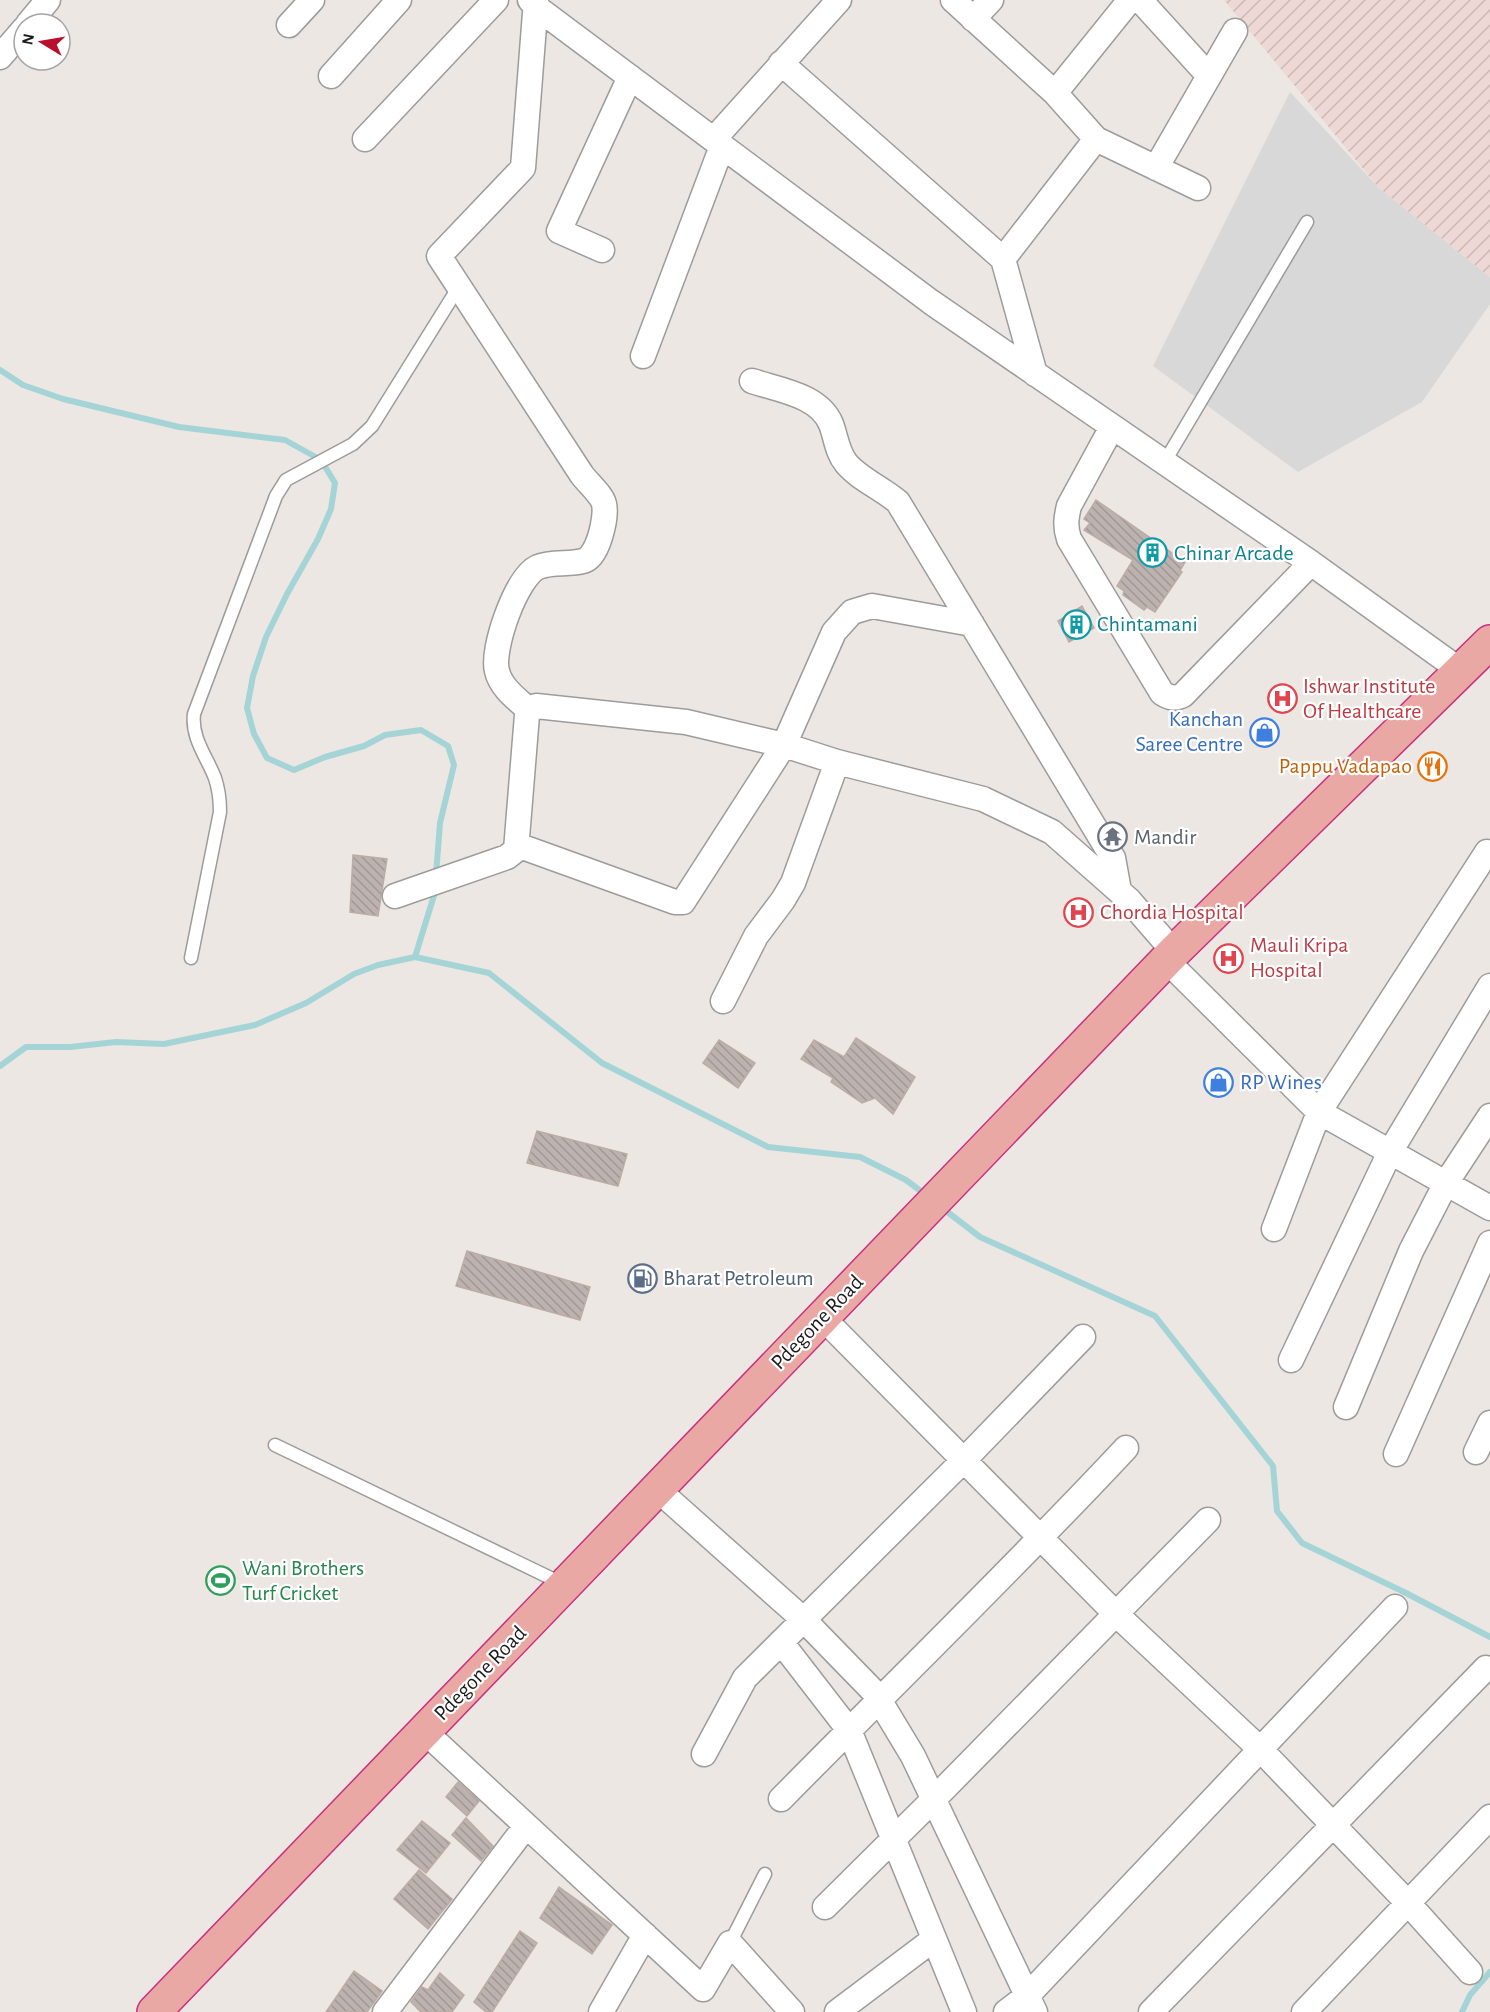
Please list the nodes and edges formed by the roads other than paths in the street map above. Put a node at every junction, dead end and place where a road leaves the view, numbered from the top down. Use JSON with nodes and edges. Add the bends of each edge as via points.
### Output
{"nodes":[{"id":1,"x":48,"y":0,"type":"edge"},
{"id":2,"x":312,"y":0,"type":"edge"},
{"id":3,"x":399,"y":0,"type":"edge"},
{"id":4,"x":496,"y":0,"type":"edge"},
{"id":5,"x":953,"y":0,"type":"edge"},
{"id":6,"x":991,"y":0,"type":"edge"},
{"id":7,"x":1130,"y":0,"type":"edge"},
{"id":8,"x":1140,"y":0,"type":"edge"},
{"id":9,"x":534,"y":2,"type":"edge"},
{"id":10,"x":833,"y":2,"type":"edge"},
{"id":11,"x":38,"y":12,"type":"edge"},
{"id":12,"x":974,"y":19,"type":"junction"},
{"id":13,"x":289,"y":25,"type":"dead end"},
{"id":14,"x":1235,"y":31,"type":"dead end"},
{"id":15,"x":12,"y":43,"type":"edge"},
{"id":16,"x":0,"y":57,"type":"edge"},
{"id":17,"x":782,"y":63,"type":"junction"},
{"id":18,"x":331,"y":76,"type":"dead end"},
{"id":19,"x":1209,"y":76,"type":"junction"},
{"id":20,"x":630,"y":77,"type":"junction"},
{"id":21,"x":1055,"y":93,"type":"junction"},
{"id":22,"x":364,"y":139,"type":"dead end"},
{"id":23,"x":1096,"y":139,"type":"junction"},
{"id":24,"x":718,"y":143,"type":"junction"},
{"id":25,"x":1156,"y":168,"type":"junction"},
{"id":26,"x":1198,"y":188,"type":"dead end"},
{"id":27,"x":1307,"y":222,"type":"dead end"},
{"id":28,"x":602,"y":250,"type":"dead end"},
{"id":29,"x":1003,"y":260,"type":"junction"},
{"id":30,"x":458,"y":288,"type":"junction"},
{"id":31,"x":643,"y":356,"type":"dead end"},
{"id":32,"x":1035,"y":374,"type":"junction"},
{"id":33,"x":752,"y":381,"type":"dead end"},
{"id":34,"x":1112,"y":427,"type":"junction"},
{"id":35,"x":1164,"y":463,"type":"junction"},
{"id":36,"x":1311,"y":563,"type":"junction"},
{"id":37,"x":972,"y":624,"type":"junction"},
{"id":38,"x":1490,"y":642,"type":"edge"},
{"id":39,"x":1461,"y":671,"type":"junction"},
{"id":40,"x":529,"y":710,"type":"junction"},
{"id":41,"x":784,"y":745,"type":"junction"},
{"id":42,"x":837,"y":762,"type":"junction"},
{"id":43,"x":517,"y":845,"type":"junction"},
{"id":44,"x":1490,"y":854,"type":"edge"},
{"id":45,"x":1119,"y":891,"type":"junction"},
{"id":46,"x":405,"y":892,"type":"dead end"},
{"id":47,"x":1170,"y":956,"type":"junction"},
{"id":48,"x":191,"y":958,"type":"dead end"},
{"id":49,"x":1490,"y":986,"type":"edge"},
{"id":50,"x":723,"y":1001,"type":"dead end"},
{"id":51,"x":1318,"y":1112,"type":"junction"},
{"id":52,"x":1490,"y":1116,"type":"edge"},
{"id":53,"x":1390,"y":1152,"type":"junction"},
{"id":54,"x":1446,"y":1183,"type":"junction"},
{"id":55,"x":1490,"y":1208,"type":"edge"},
{"id":56,"x":1274,"y":1228,"type":"dead end"},
{"id":57,"x":1490,"y":1243,"type":"edge"},
{"id":58,"x":822,"y":1317,"type":"junction"},
{"id":59,"x":1083,"y":1336,"type":"dead end"},
{"id":60,"x":1290,"y":1360,"type":"dead end"},
{"id":61,"x":1346,"y":1407,"type":"dead end"},
{"id":62,"x":1490,"y":1423,"type":"edge"},
{"id":63,"x":275,"y":1445,"type":"dead end"},
{"id":64,"x":1126,"y":1448,"type":"dead end"},
{"id":65,"x":1476,"y":1452,"type":"dead end"},
{"id":66,"x":1396,"y":1454,"type":"dead end"},
{"id":67,"x":964,"y":1460,"type":"junction"},
{"id":68,"x":657,"y":1489,"type":"junction"},
{"id":69,"x":1208,"y":1520,"type":"dead end"},
{"id":70,"x":1042,"y":1538,"type":"junction"},
{"id":71,"x":564,"y":1585,"type":"junction"},
{"id":72,"x":1395,"y":1607,"type":"dead end"},
{"id":73,"x":1116,"y":1614,"type":"junction"},
{"id":74,"x":804,"y":1620,"type":"junction"},
{"id":75,"x":781,"y":1642,"type":"junction"},
{"id":76,"x":1486,"y":1668,"type":"dead end"},
{"id":77,"x":879,"y":1699,"type":"junction"},
{"id":78,"x":849,"y":1730,"type":"junction"},
{"id":79,"x":424,"y":1731,"type":"junction"},
{"id":80,"x":1260,"y":1749,"type":"junction"},
{"id":81,"x":704,"y":1754,"type":"dead end"},
{"id":82,"x":781,"y":1799,"type":"dead end"},
{"id":83,"x":934,"y":1800,"type":"junction"},
{"id":84,"x":1490,"y":1817,"type":"edge"},
{"id":85,"x":1332,"y":1824,"type":"junction"},
{"id":86,"x":526,"y":1826,"type":"junction"},
{"id":87,"x":894,"y":1839,"type":"junction"},
{"id":88,"x":765,"y":1874,"type":"dead end"},
{"id":89,"x":1408,"y":1903,"type":"junction"},
{"id":90,"x":825,"y":1906,"type":"dead end"},
{"id":91,"x":645,"y":1935,"type":"junction"},
{"id":92,"x":934,"y":1939,"type":"junction"},
{"id":93,"x":730,"y":1943,"type":"junction"},
{"id":94,"x":1470,"y":1972,"type":"dead end"},
{"id":95,"x":1031,"y":2004,"type":"edge"},
{"id":96,"x":154,"y":2012,"type":"edge"},
{"id":97,"x":385,"y":2012,"type":"edge"},
{"id":98,"x":601,"y":2012,"type":"edge"},
{"id":99,"x":792,"y":2012,"type":"edge"},
{"id":100,"x":837,"y":2012,"type":"edge"},
{"id":101,"x":963,"y":2012,"type":"edge"},
{"id":102,"x":1006,"y":2012,"type":"edge"},
{"id":103,"x":1151,"y":2012,"type":"edge"},
{"id":104,"x":1304,"y":2012,"type":"edge"}],
"edges":[{"from":1,"to":11,"type":"street"},
{"from":2,"to":13,"type":"street"},
{"from":3,"to":18,"type":"street"},
{"from":4,"to":22,"type":"street"},
{"from":5,"to":12,"type":"street"},
{"from":6,"to":12,"type":"street"},
{"from":7,"to":21,"type":"street"},
{"from":8,"to":19,"type":"street"},
{"from":9,"to":20,"type":"street"},
{"from":9,"to":30,"type":"street","via":[[523,168],[439,256]]},
{"from":10,"to":17,"type":"street"},
{"from":12,"to":21,"type":"street"},
{"from":14,"to":19,"type":"street"},
{"from":15,"to":16,"type":"street"},
{"from":17,"to":24,"type":"street"},
{"from":17,"to":29,"type":"street"},
{"from":19,"to":25,"type":"street"},
{"from":20,"to":24,"type":"street"},
{"from":20,"to":28,"type":"street","via":[[559,231]]},
{"from":21,"to":23,"type":"street"},
{"from":23,"to":25,"type":"street"},
{"from":23,"to":29,"type":"street"},
{"from":24,"to":31,"type":"street"},
{"from":24,"to":32,"type":"street","via":[[931,302]]},
{"from":25,"to":26,"type":"street"},
{"from":27,"to":35,"type":"lane"},
{"from":29,"to":32,"type":"street"},
{"from":30,"to":40,"type":"street","via":[[604,502],[605,519],[595,552],[585,561],[536,568],[512,603],[497,650],[497,671],[505,688]]},
{"from":30,"to":48,"type":"lane","via":[[372,426],[353,444],[286,480],[276,496],[194,714],[196,736],[220,796],[220,812]]},
{"from":32,"to":34,"type":"street"},
{"from":33,"to":37,"type":"street","via":[[807,399],[821,409],[846,463],[898,502]]},
{"from":34,"to":35,"type":"street"},
{"from":34,"to":36,"type":"street","via":[[1069,506],[1066,530],[1162,693],[1177,698],[1183,695]]},
{"from":35,"to":36,"type":"street"},
{"from":36,"to":39,"type":"street"},
{"from":37,"to":41,"type":"street","via":[[872,606],[852,612],[834,632]]},
{"from":37,"to":45,"type":"street","via":[[1113,858]]},
{"from":38,"to":39,"type":"highway","name":"Pdegone Road"},
{"from":39,"to":47,"type":"highway","name":"Pdegone Road"},
{"from":40,"to":41,"type":"street","via":[[536,706],[686,722]]},
{"from":40,"to":43,"type":"street"},
{"from":41,"to":42,"type":"street"},
{"from":41,"to":43,"type":"street","via":[[683,902]]},
{"from":42,"to":45,"type":"street","via":[[983,799],[1052,832]]},
{"from":42,"to":50,"type":"street","via":[[792,883],[756,936]]},
{"from":43,"to":46,"type":"street","via":[[507,857]]},
{"from":44,"to":51,"type":"street","via":[[1487,852]]},
{"from":45,"to":47,"type":"street"},
{"from":47,"to":51,"type":"street"},
{"from":47,"to":58,"type":"highway","name":"Pdegone Road"},
{"from":49,"to":53,"type":"street"},
{"from":51,"to":53,"type":"street"},
{"from":51,"to":56,"type":"street"},
{"from":52,"to":54,"type":"street"},
{"from":53,"to":54,"type":"street"},
{"from":53,"to":60,"type":"street"},
{"from":54,"to":55,"type":"street"},
{"from":54,"to":61,"type":"street","via":[[1412,1251]]},
{"from":57,"to":66,"type":"street"},
{"from":58,"to":67,"type":"street"},
{"from":58,"to":68,"type":"highway","name":"Pdegone Road"},
{"from":59,"to":67,"type":"street"},
{"from":62,"to":65,"type":"street"},
{"from":63,"to":71,"type":"lane"},
{"from":64,"to":70,"type":"street"},
{"from":67,"to":70,"type":"street"},
{"from":67,"to":74,"type":"street"},
{"from":68,"to":71,"type":"highway","name":"Pdegone Road"},
{"from":68,"to":74,"type":"street"},
{"from":69,"to":73,"type":"street"},
{"from":70,"to":73,"type":"street"},
{"from":70,"to":77,"type":"street"},
{"from":71,"to":79,"type":"highway","name":"Pdegone Road"},
{"from":72,"to":80,"type":"street"},
{"from":73,"to":80,"type":"street"},
{"from":73,"to":83,"type":"street"},
{"from":74,"to":75,"type":"street"},
{"from":74,"to":77,"type":"street"},
{"from":75,"to":78,"type":"street"},
{"from":75,"to":81,"type":"street","via":[[745,1678]]},
{"from":76,"to":85,"type":"street"},
{"from":77,"to":78,"type":"street"},
{"from":77,"to":83,"type":"street"},
{"from":78,"to":82,"type":"street"},
{"from":78,"to":87,"type":"street"},
{"from":79,"to":86,"type":"street"},
{"from":79,"to":96,"type":"highway","name":"Pdegone Road"},
{"from":80,"to":85,"type":"street"},
{"from":80,"to":95,"type":"street"},
{"from":83,"to":87,"type":"street"},
{"from":83,"to":95,"type":"street"},
{"from":84,"to":89,"type":"street"},
{"from":85,"to":89,"type":"street"},
{"from":85,"to":103,"type":"street"},
{"from":86,"to":91,"type":"street"},
{"from":86,"to":97,"type":"street"},
{"from":87,"to":90,"type":"street"},
{"from":87,"to":92,"type":"street"},
{"from":88,"to":93,"type":"lane"},
{"from":89,"to":94,"type":"street"},
{"from":89,"to":104,"type":"street"},
{"from":91,"to":93,"type":"street","via":[[703,1989]]},
{"from":91,"to":98,"type":"street"},
{"from":92,"to":100,"type":"street"},
{"from":92,"to":101,"type":"street"},
{"from":93,"to":99,"type":"street"},
{"from":95,"to":102,"type":"street"}]}
